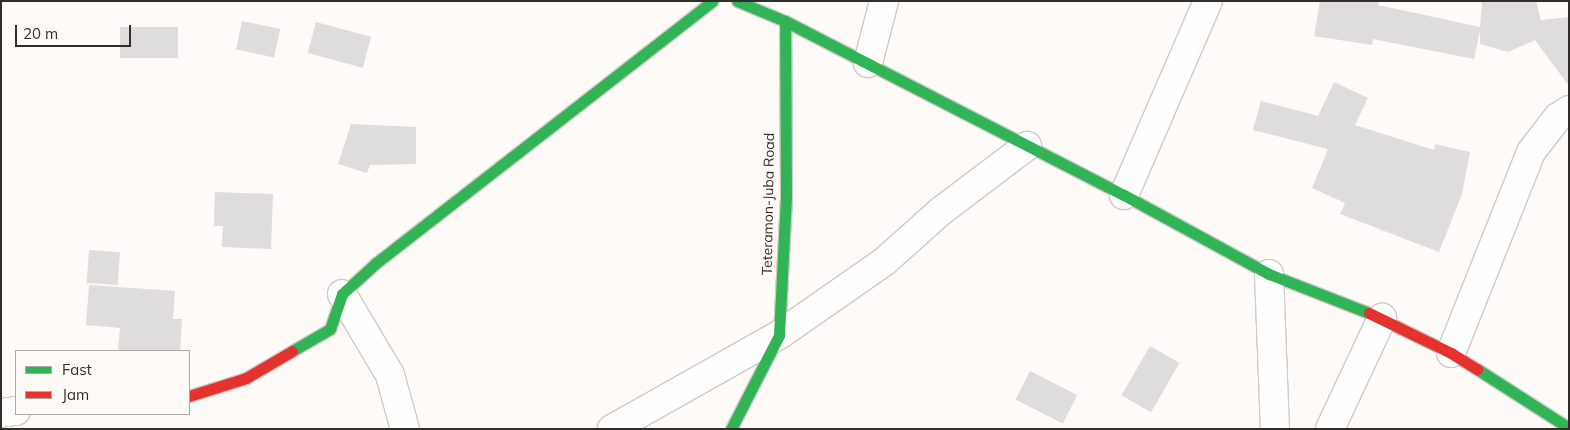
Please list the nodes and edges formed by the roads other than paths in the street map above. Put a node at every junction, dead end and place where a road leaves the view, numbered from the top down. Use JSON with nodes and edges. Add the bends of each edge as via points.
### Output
{"nodes":[{"id":1,"x":712,"y":1,"type":"edge"},
{"id":2,"x":737,"y":1,"type":"edge"},
{"id":3,"x":884,"y":1,"type":"edge"},
{"id":4,"x":1208,"y":1,"type":"edge"},
{"id":5,"x":785,"y":21,"type":"junction"},
{"id":6,"x":868,"y":63,"type":"junction"},
{"id":7,"x":1569,"y":110,"type":"edge"},
{"id":8,"x":1027,"y":146,"type":"junction"},
{"id":9,"x":1124,"y":195,"type":"junction"},
{"id":10,"x":1269,"y":274,"type":"junction"},
{"id":11,"x":342,"y":294,"type":"junction"},
{"id":12,"x":1382,"y":318,"type":"junction"},
{"id":13,"x":779,"y":335,"type":"junction"},
{"id":14,"x":1452,"y":353,"type":"junction"},
{"id":15,"x":190,"y":396,"type":"edge"},
{"id":16,"x":1,"y":412,"type":"edge"},
{"id":17,"x":15,"y":412,"type":"edge"},
{"id":18,"x":1569,"y":428,"type":"edge"},
{"id":19,"x":405,"y":429,"type":"edge"},
{"id":20,"x":612,"y":429,"type":"edge"},
{"id":21,"x":731,"y":429,"type":"edge"},
{"id":22,"x":1275,"y":429,"type":"edge"},
{"id":23,"x":1330,"y":429,"type":"edge"}],
"edges":[{"from":1,"to":11,"type":"street","via":[[376,263]]},
{"from":2,"to":5,"type":"street"},
{"from":3,"to":6,"type":"street"},
{"from":4,"to":9,"type":"street"},
{"from":5,"to":6,"type":"street"},
{"from":5,"to":13,"type":"street","name":"Teteramon-Juba Road","via":[[786,197]]},
{"from":6,"to":8,"type":"street"},
{"from":7,"to":14,"type":"street","via":[[1558,118],[1531,152]]},
{"from":8,"to":9,"type":"street"},
{"from":8,"to":13,"type":"street","via":[[941,211],[885,262]]},
{"from":9,"to":10,"type":"street"},
{"from":10,"to":12,"type":"street"},
{"from":10,"to":22,"type":"street"},
{"from":11,"to":15,"type":"street","via":[[330,329],[246,378]]},
{"from":11,"to":19,"type":"street","via":[[390,375]]},
{"from":12,"to":14,"type":"street"},
{"from":12,"to":23,"type":"street"},
{"from":13,"to":20,"type":"street"},
{"from":13,"to":21,"type":"street","name":"Teteramon-Juba Road"},
{"from":14,"to":18,"type":"street"},
{"from":16,"to":17,"type":"street"}]}
